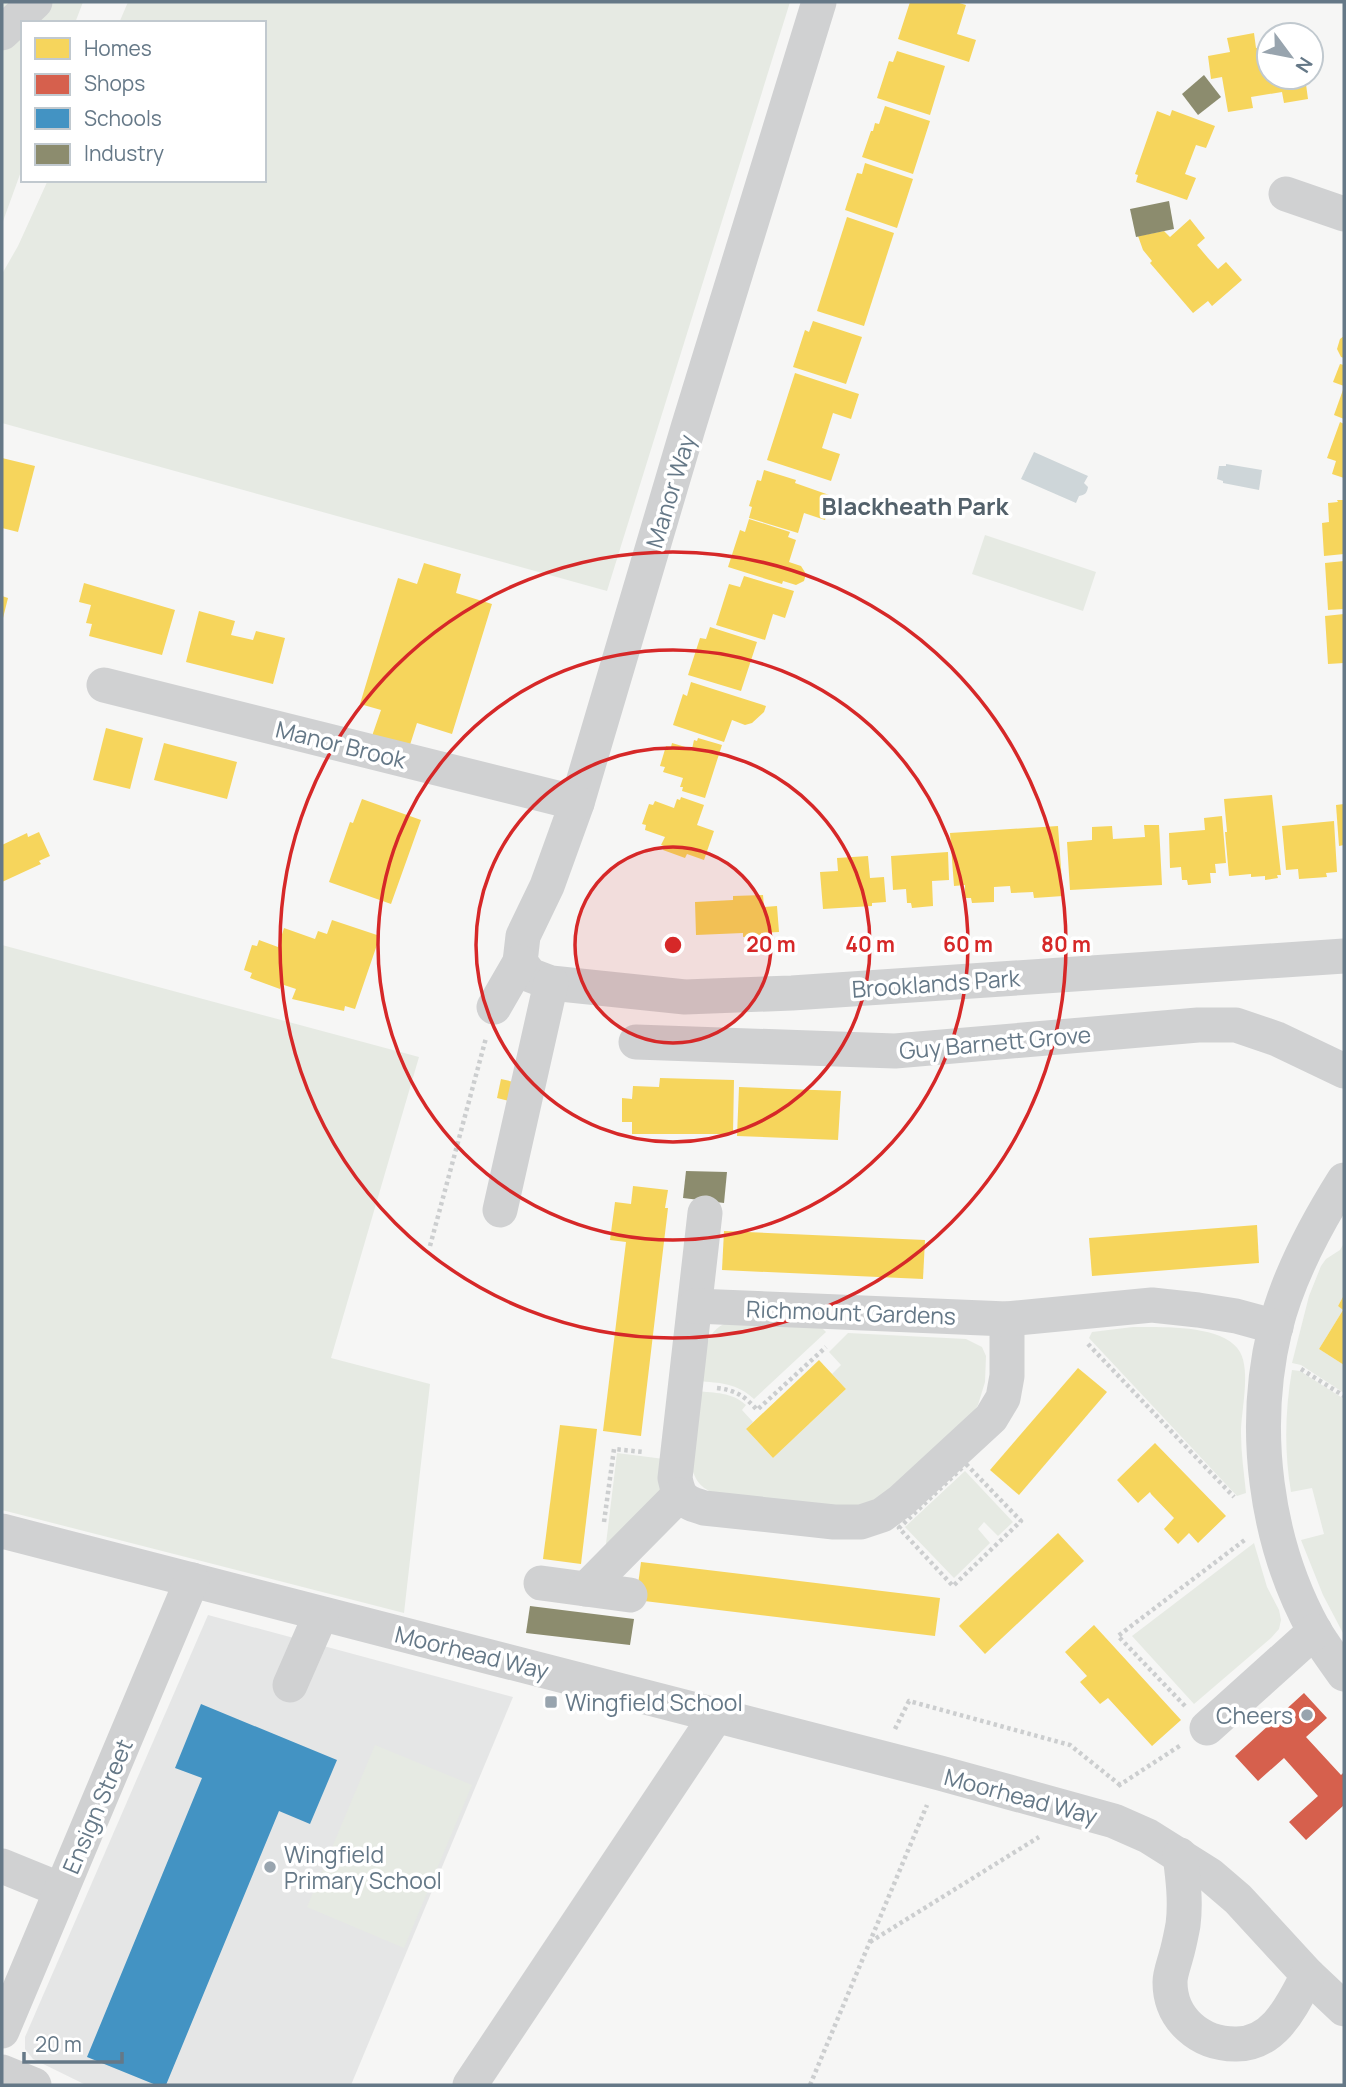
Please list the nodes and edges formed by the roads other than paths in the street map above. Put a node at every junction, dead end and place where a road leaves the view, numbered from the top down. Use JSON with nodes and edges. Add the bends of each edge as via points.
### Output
{"nodes":[{"id":1,"x":35,"y":2,"type":"edge"},
{"id":2,"x":819,"y":2,"type":"edge"},
{"id":3,"x":2,"y":33,"type":"edge"},
{"id":4,"x":1286,"y":194,"type":"dead end"},
{"id":5,"x":1344,"y":214,"type":"edge"},
{"id":6,"x":104,"y":685,"type":"dead end"},
{"id":7,"x":577,"y":803,"type":"junction"},
{"id":8,"x":1344,"y":956,"type":"edge"},
{"id":9,"x":534,"y":973,"type":"junction"},
{"id":10,"x":494,"y":1007,"type":"road end"},
{"id":11,"x":636,"y":1042,"type":"dead end"},
{"id":12,"x":1344,"y":1071,"type":"edge"},
{"id":13,"x":1344,"y":1180,"type":"edge"},
{"id":14,"x":500,"y":1210,"type":"dead end"},
{"id":15,"x":705,"y":1213,"type":"dead end"},
{"id":16,"x":695,"y":1306,"type":"junction"},
{"id":17,"x":1007,"y":1319,"type":"junction"},
{"id":18,"x":1276,"y":1327,"type":"junction"},
{"id":19,"x":679,"y":1495,"type":"junction"},
{"id":20,"x":2,"y":1531,"type":"edge"},
{"id":21,"x":191,"y":1580,"type":"junction"},
{"id":22,"x":541,"y":1583,"type":"dead end"},
{"id":23,"x":586,"y":1589,"type":"junction"},
{"id":24,"x":630,"y":1595,"type":"dead end"},
{"id":25,"x":321,"y":1614,"type":"junction"},
{"id":26,"x":1315,"y":1631,"type":"junction"},
{"id":27,"x":1344,"y":1674,"type":"edge"},
{"id":28,"x":290,"y":1685,"type":"dead end"},
{"id":29,"x":716,"y":1716,"type":"junction"},
{"id":30,"x":1207,"y":1728,"type":"road end"},
{"id":31,"x":1180,"y":1855,"type":"junction"},
{"id":32,"x":2,"y":1866,"type":"edge"},
{"id":33,"x":61,"y":1891,"type":"junction"},
{"id":34,"x":1308,"y":1975,"type":"junction"},
{"id":35,"x":1344,"y":2009,"type":"edge"},
{"id":36,"x":2,"y":2031,"type":"edge"},
{"id":37,"x":2,"y":2072,"type":"edge"},
{"id":38,"x":34,"y":2085,"type":"edge"},
{"id":39,"x":470,"y":2085,"type":"edge"}],
"edges":[{"from":1,"to":3,"type":"street"},
{"from":2,"to":7,"type":"street","name":"Manor Way"},
{"from":4,"to":5,"type":"street"},
{"from":6,"to":7,"type":"street","name":"Manor Brook"},
{"from":7,"to":9,"type":"street","name":"Manor Way","via":[[523,936]]},
{"from":8,"to":9,"type":"street","name":"Brooklands Park","via":[[685,997]]},
{"from":9,"to":10,"type":"street"},
{"from":9,"to":14,"type":"street","name":"Manor Way"},
{"from":11,"to":12,"type":"street","name":"Guy Barnett Grove","via":[[895,1051],[1236,1025]]},
{"from":13,"to":18,"type":"street","via":[[1307,1245]]},
{"from":15,"to":16,"type":"street"},
{"from":16,"to":17,"type":"street","name":"Richmount Gardens"},
{"from":16,"to":19,"type":"street","via":[[675,1478]]},
{"from":17,"to":18,"type":"street","name":"Richmount Gardens","via":[[1152,1306],[1211,1312]]},
{"from":17,"to":19,"type":"street","via":[[1007,1376],[1003,1398],[991,1418],[882,1515],[861,1522],[834,1522],[704,1508]]},
{"from":18,"to":26,"type":"street","via":[[1268,1364],[1265,1457],[1285,1562]]},
{"from":19,"to":23,"type":"street"},
{"from":20,"to":21,"type":"street","name":"Moorhead Way"},
{"from":21,"to":25,"type":"street","name":"Moorhead Way"},
{"from":21,"to":33,"type":"street","name":"Ensign Street"},
{"from":22,"to":23,"type":"street"},
{"from":23,"to":24,"type":"street"},
{"from":25,"to":28,"type":"street"},
{"from":25,"to":29,"type":"street","name":"Moorhead Way"},
{"from":26,"to":27,"type":"street"},
{"from":26,"to":30,"type":"street"},
{"from":29,"to":31,"type":"street","name":"Moorhead Way","via":[[1114,1821]]},
{"from":29,"to":39,"type":"street"},
{"from":31,"to":34,"type":"street","name":"Moorhead Way","via":[[1238,1899]]},
{"from":31,"to":34,"type":"street","via":[[1183,1923],[1170,1980],[1172,2004],[1184,2023],[1202,2037],[1223,2044],[1244,2045],[1263,2038],[1283,2019]]},
{"from":32,"to":33,"type":"street"},
{"from":33,"to":36,"type":"street","name":"Ensign Street"},
{"from":34,"to":35,"type":"street","name":"Moorhead Way"},
{"from":37,"to":38,"type":"street"}]}
